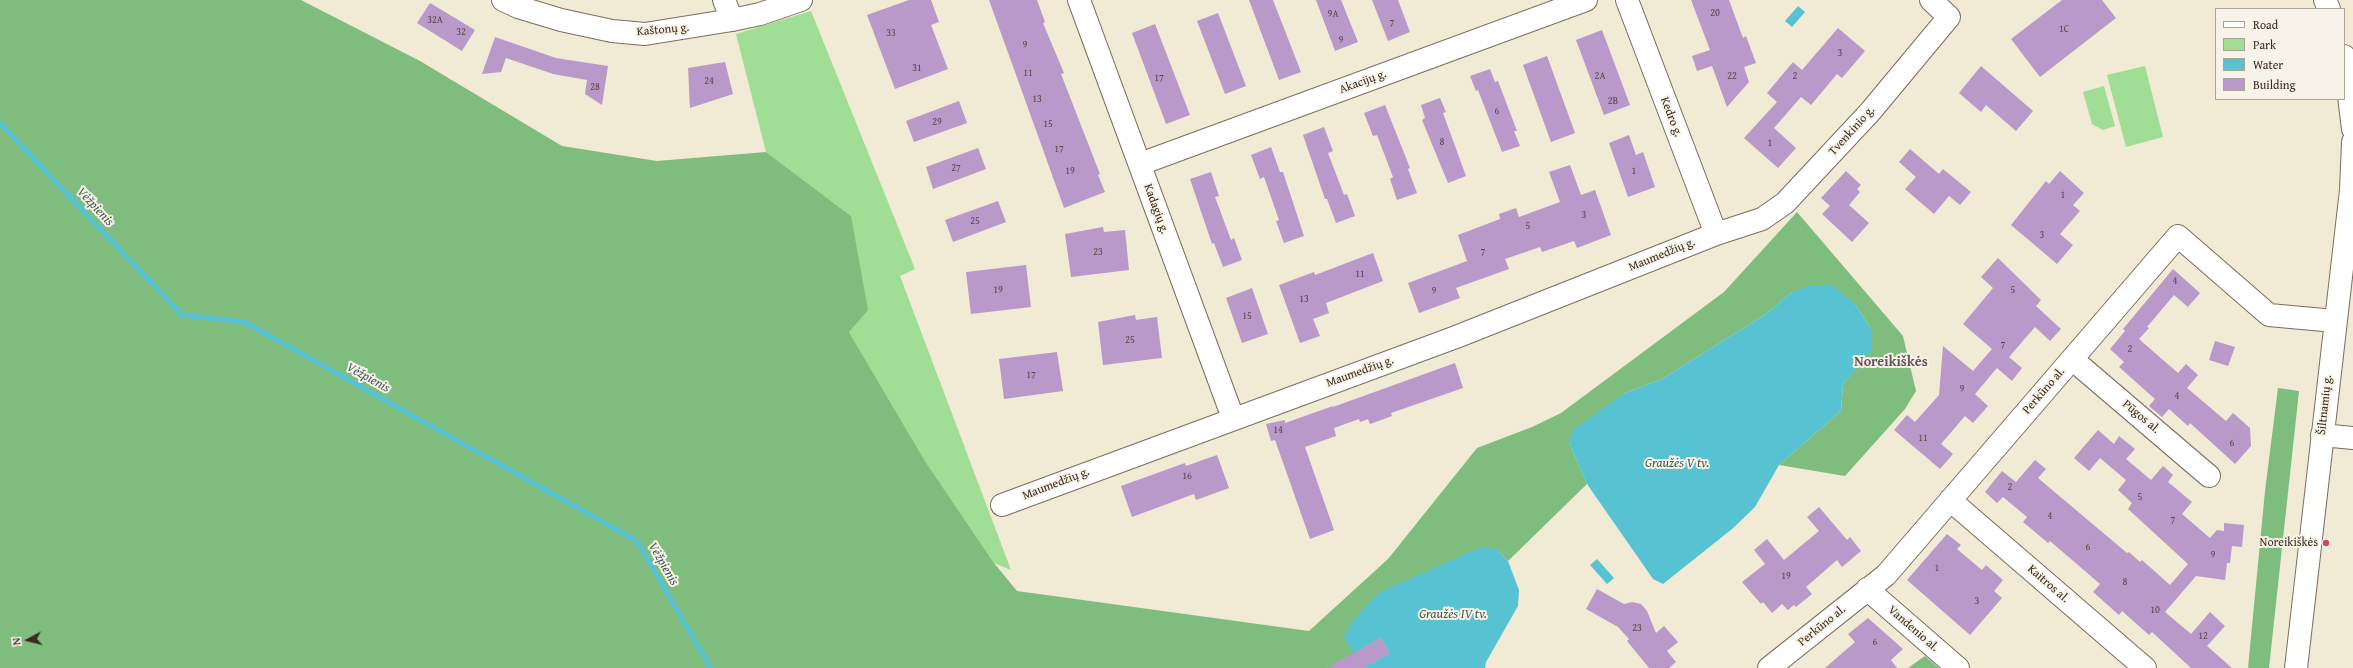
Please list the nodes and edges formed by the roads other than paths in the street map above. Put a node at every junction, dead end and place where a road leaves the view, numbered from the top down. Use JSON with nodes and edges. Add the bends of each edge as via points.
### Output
{"nodes":[{"id":1,"x":503,"y":0,"type":"edge"},
{"id":2,"x":724,"y":0,"type":"edge"},
{"id":3,"x":801,"y":0,"type":"edge"},
{"id":4,"x":1079,"y":0,"type":"edge"},
{"id":5,"x":1586,"y":0,"type":"edge"},
{"id":6,"x":1627,"y":0,"type":"edge"},
{"id":7,"x":1931,"y":0,"type":"edge"},
{"id":8,"x":732,"y":20,"type":"junction"},
{"id":9,"x":2345,"y":64,"type":"edge"},
{"id":10,"x":2353,"y":129,"type":"edge"},
{"id":11,"x":2353,"y":142,"type":"edge"},
{"id":12,"x":1140,"y":164,"type":"junction"},
{"id":13,"x":1716,"y":234,"type":"junction"},
{"id":14,"x":2335,"y":321,"type":"junction"},
{"id":15,"x":2072,"y":359,"type":"junction"},
{"id":16,"x":1233,"y":418,"type":"junction"},
{"id":17,"x":2322,"y":435,"type":"junction"},
{"id":18,"x":2353,"y":438,"type":"edge"},
{"id":19,"x":2209,"y":476,"type":"dead end"},
{"id":20,"x":1950,"y":500,"type":"junction"},
{"id":21,"x":1002,"y":505,"type":"dead end"},
{"id":22,"x":1867,"y":590,"type":"junction"},
{"id":23,"x":1769,"y":668,"type":"edge"},
{"id":24,"x":1958,"y":668,"type":"edge"},
{"id":25,"x":2145,"y":668,"type":"edge"},
{"id":26,"x":2296,"y":668,"type":"edge"}],
"edges":[{"from":1,"to":8,"type":"street","name":"Kaštonų g.","via":[[561,20],[612,31],[645,34]]},
{"from":2,"to":8,"type":"street"},
{"from":3,"to":8,"type":"street","name":"Kaštonų g.","via":[[760,14]]},
{"from":4,"to":12,"type":"street","name":"Kadagių g."},
{"from":5,"to":12,"type":"street","name":"Akacijų g."},
{"from":6,"to":13,"type":"street","name":"Kedro g."},
{"from":7,"to":13,"type":"street","name":"Tvenkinio g.","via":[[1950,17],[1870,112],[1785,203],[1762,219]]},
{"from":9,"to":10,"type":"street"},
{"from":11,"to":14,"type":"street","name":"Šiltnamių g."},
{"from":12,"to":16,"type":"street","name":"Kadagių g."},
{"from":13,"to":16,"type":"street","name":"Maumedžių g.","via":[[1456,337]]},
{"from":14,"to":15,"type":"street","name":"Perkūno al.","via":[[2269,315],[2178,236]]},
{"from":14,"to":17,"type":"street","name":"Šiltnamių g."},
{"from":15,"to":19,"type":"street","name":"Pūgos al."},
{"from":15,"to":20,"type":"street","name":"Perkūno al."},
{"from":16,"to":21,"type":"street","name":"Maumedžių g."},
{"from":17,"to":18,"type":"street"},
{"from":17,"to":26,"type":"street","name":"Šiltnamių g."},
{"from":20,"to":22,"type":"street","name":"Perkūno al.","via":[[1886,575]]},
{"from":20,"to":25,"type":"street","name":"Kaitros al."},
{"from":22,"to":23,"type":"street","name":"Perkūno al."},
{"from":22,"to":24,"type":"street","name":"Vandenio al."}]}
